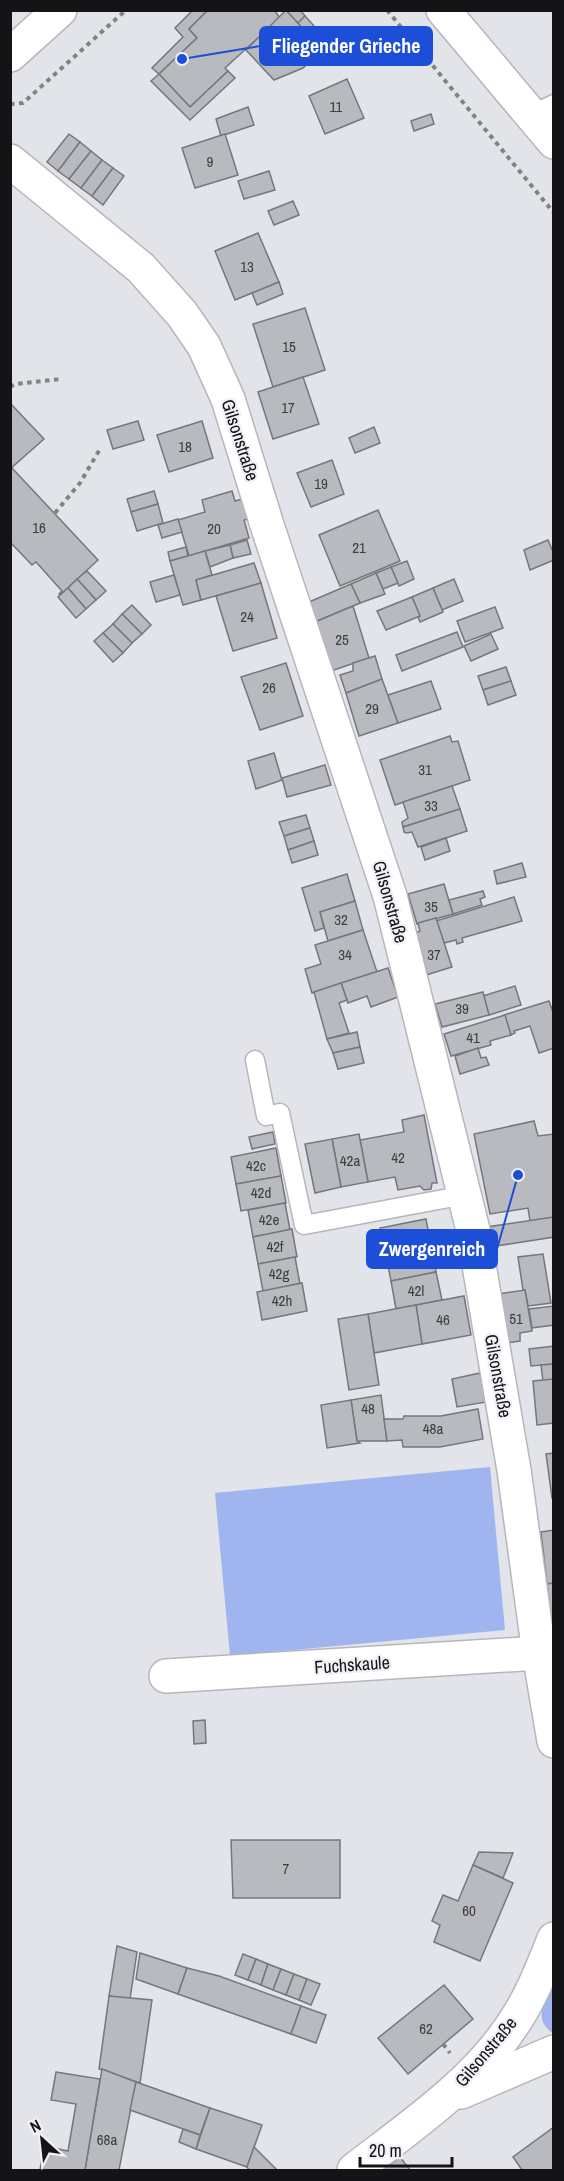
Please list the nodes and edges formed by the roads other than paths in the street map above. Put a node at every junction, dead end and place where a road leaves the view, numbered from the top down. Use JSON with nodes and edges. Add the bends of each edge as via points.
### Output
{"nodes":[{"id":1,"x":60,"y":10,"type":"edge"},
{"id":2,"x":443,"y":10,"type":"edge"},
{"id":3,"x":10,"y":55,"type":"edge"},
{"id":4,"x":542,"y":109,"type":"edge"},
{"id":5,"x":554,"y":142,"type":"edge"},
{"id":6,"x":10,"y":161,"type":"edge"},
{"id":7,"x":255,"y":1060,"type":"dead end"},
{"id":8,"x":465,"y":1195,"type":"junction"},
{"id":9,"x":539,"y":1653,"type":"junction"},
{"id":10,"x":166,"y":1676,"type":"dead end"},
{"id":11,"x":554,"y":1741,"type":"edge"},
{"id":12,"x":554,"y":1939,"type":"edge"},
{"id":13,"x":554,"y":2052,"type":"edge"},
{"id":14,"x":446,"y":2099,"type":"junction"},
{"id":15,"x":354,"y":2170,"type":"edge"}],
"edges":[{"from":1,"to":3,"type":"street"},
{"from":2,"to":4,"type":"street"},
{"from":4,"to":5,"type":"street"},
{"from":6,"to":8,"type":"street","name":"Gilsonstraße","via":[[141,268],[204,346],[228,399],[390,896]]},
{"from":7,"to":8,"type":"lane","via":[[266,1116],[280,1113],[304,1224]]},
{"from":8,"to":9,"type":"street","name":"Gilsonstraße","via":[[514,1470]]},
{"from":9,"to":10,"type":"street","name":"Fuchskaule"},
{"from":9,"to":11,"type":"street","name":"Gilsonstraße"},
{"from":12,"to":14,"type":"street","name":"Gilsonstraße","via":[[516,2019]]},
{"from":13,"to":14,"type":"street","name":"Gilsonstraße"},
{"from":14,"to":15,"type":"street","name":"Gilsonstraße"}]}
